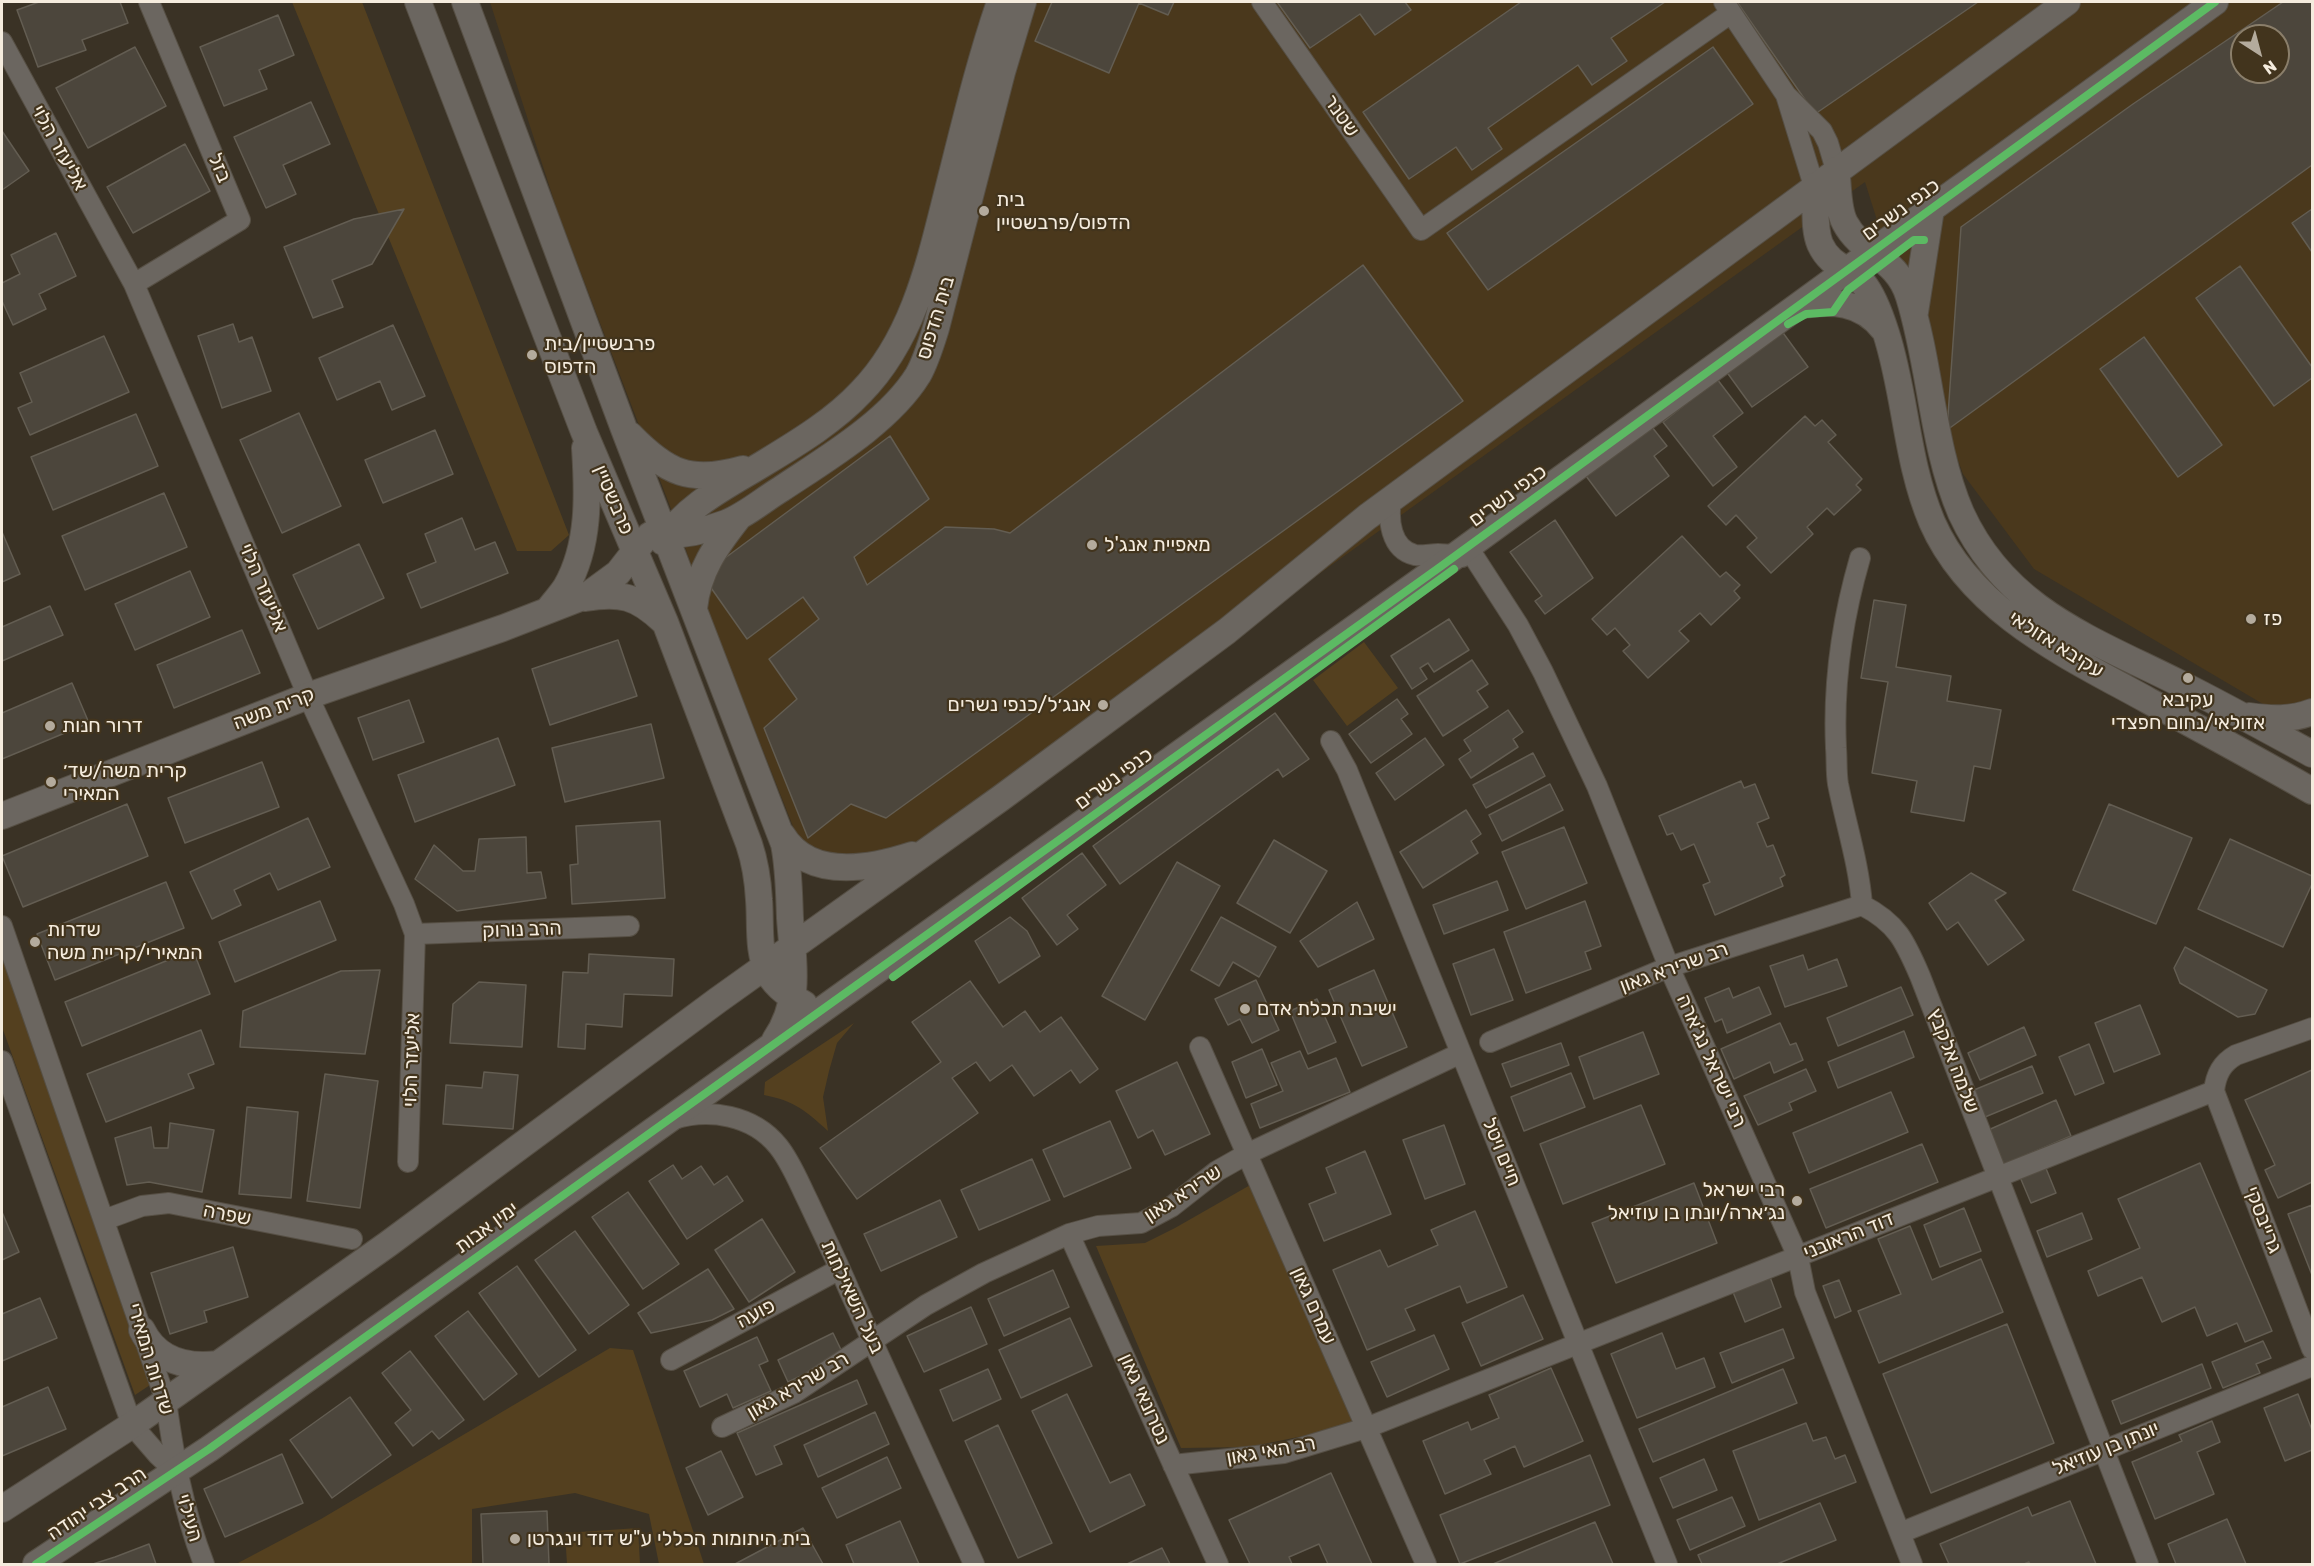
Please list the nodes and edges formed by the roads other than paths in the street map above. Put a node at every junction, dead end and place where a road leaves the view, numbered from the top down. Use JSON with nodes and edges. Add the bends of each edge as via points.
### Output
{"nodes":[{"id":1,"x":149,"y":2,"type":"edge"},
{"id":2,"x":418,"y":2,"type":"edge"},
{"id":3,"x":465,"y":2,"type":"edge"},
{"id":4,"x":1000,"y":2,"type":"edge"},
{"id":5,"x":1023,"y":2,"type":"edge"},
{"id":6,"x":1262,"y":2,"type":"edge"},
{"id":7,"x":2067,"y":2,"type":"edge"},
{"id":8,"x":2215,"y":2,"type":"edge"},
{"id":9,"x":1727,"y":7,"type":"edge"},
{"id":10,"x":2,"y":42,"type":"edge"},
{"id":11,"x":1786,"y":95,"type":"junction"},
{"id":12,"x":1836,"y":170,"type":"junction"},
{"id":13,"x":1814,"y":186,"type":"junction"},
{"id":14,"x":1931,"y":208,"type":"junction"},
{"id":15,"x":1873,"y":251,"type":"junction"},
{"id":16,"x":1846,"y":271,"type":"junction"},
{"id":17,"x":134,"y":284,"type":"junction"},
{"id":18,"x":1798,"y":306,"type":"junction"},
{"id":19,"x":1914,"y":315,"type":"junction"},
{"id":20,"x":1886,"y":332,"type":"junction"},
{"id":21,"x":624,"y":429,"type":"junction"},
{"id":22,"x":584,"y":432,"type":"junction"},
{"id":23,"x":767,"y":462,"type":"junction"},
{"id":24,"x":1391,"y":499,"type":"junction"},
{"id":25,"x":738,"y":518,"type":"junction"},
{"id":26,"x":651,"y":534,"type":"junction"},
{"id":27,"x":1461,"y":551,"type":"junction"},
{"id":28,"x":1860,"y":558,"type":"dead end"},
{"id":29,"x":646,"y":577,"type":"junction"},
{"id":30,"x":576,"y":600,"type":"junction"},
{"id":31,"x":694,"y":608,"type":"junction"},
{"id":32,"x":549,"y":609,"type":"junction"},
{"id":33,"x":665,"y":622,"type":"junction"},
{"id":34,"x":308,"y":696,"type":"junction"},
{"id":35,"x":2313,"y":712,"type":"edge"},
{"id":36,"x":2240,"y":714,"type":"junction"},
{"id":37,"x":1330,"y":741,"type":"dead end"},
{"id":38,"x":2313,"y":754,"type":"edge"},
{"id":39,"x":2312,"y":788,"type":"edge"},
{"id":40,"x":2,"y":816,"type":"edge"},
{"id":41,"x":780,"y":832,"type":"junction"},
{"id":42,"x":934,"y":846,"type":"junction"},
{"id":43,"x":1862,"y":905,"type":"junction"},
{"id":44,"x":2,"y":926,"type":"edge"},
{"id":45,"x":629,"y":926,"type":"dead end"},
{"id":46,"x":415,"y":934,"type":"junction"},
{"id":47,"x":793,"y":946,"type":"junction"},
{"id":48,"x":765,"y":966,"type":"junction"},
{"id":49,"x":1669,"y":967,"type":"junction"},
{"id":50,"x":792,"y":998,"type":"junction"},
{"id":51,"x":817,"y":1011,"type":"junction"},
{"id":52,"x":2313,"y":1028,"type":"edge"},
{"id":53,"x":1490,"y":1042,"type":"dead end"},
{"id":54,"x":773,"y":1043,"type":"junction"},
{"id":55,"x":1200,"y":1047,"type":"dead end"},
{"id":56,"x":1461,"y":1053,"type":"junction"},
{"id":57,"x":2,"y":1061,"type":"edge"},
{"id":58,"x":2214,"y":1091,"type":"junction"},
{"id":59,"x":663,"y":1122,"type":"junction"},
{"id":60,"x":1247,"y":1155,"type":"junction"},
{"id":61,"x":408,"y":1162,"type":"dead end"},
{"id":62,"x":1997,"y":1176,"type":"junction"},
{"id":63,"x":104,"y":1220,"type":"junction"},
{"id":64,"x":1069,"y":1234,"type":"junction"},
{"id":65,"x":352,"y":1239,"type":"dead end"},
{"id":66,"x":1798,"y":1257,"type":"junction"},
{"id":67,"x":840,"y":1269,"type":"junction"},
{"id":68,"x":142,"y":1330,"type":"junction"},
{"id":69,"x":873,"y":1341,"type":"junction"},
{"id":70,"x":1578,"y":1344,"type":"junction"},
{"id":71,"x":2313,"y":1349,"type":"edge"},
{"id":72,"x":671,"y":1360,"type":"dead end"},
{"id":73,"x":218,"y":1364,"type":"junction"},
{"id":74,"x":2313,"y":1366,"type":"edge"},
{"id":75,"x":166,"y":1401,"type":"junction"},
{"id":76,"x":132,"y":1425,"type":"junction"},
{"id":77,"x":722,"y":1427,"type":"dead end"},
{"id":78,"x":1366,"y":1428,"type":"junction"},
{"id":79,"x":2103,"y":1451,"type":"junction"},
{"id":80,"x":1173,"y":1465,"type":"junction"},
{"id":81,"x":176,"y":1472,"type":"junction"},
{"id":82,"x":2,"y":1509,"type":"edge"},
{"id":83,"x":1900,"y":1533,"type":"junction"},
{"id":84,"x":36,"y":1564,"type":"edge"},
{"id":85,"x":204,"y":1564,"type":"edge"},
{"id":86,"x":974,"y":1564,"type":"edge"},
{"id":87,"x":1218,"y":1564,"type":"edge"},
{"id":88,"x":1426,"y":1564,"type":"edge"},
{"id":89,"x":1667,"y":1564,"type":"edge"},
{"id":90,"x":1912,"y":1564,"type":"edge"},
{"id":91,"x":2148,"y":1564,"type":"edge"}],
"edges":[{"from":1,"to":17,"type":"street","name":"בזל","via":[[240,220]]},
{"from":2,"to":22,"type":"street","name":"פרבשטיין"},
{"from":3,"to":21,"type":"street","name":"פרבשטיין"},
{"from":4,"to":23,"type":"street","name":"בית הדפוס","via":[[926,276],[905,326],[887,359],[861,392],[829,420]]},
{"from":5,"to":25,"type":"street","name":"בית הדפוס","via":[[936,328],[917,375],[870,426]]},
{"from":6,"to":9,"type":"street","name":"שטנר","via":[[1421,230]]},
{"from":7,"to":12,"type":"street"},
{"from":8,"to":14,"type":"street","name":"כנפי נשרים"},
{"from":9,"to":11,"type":"street"},
{"from":10,"to":17,"type":"street","name":"אליעזר הלוי"},
{"from":11,"to":12,"type":"street","via":[[1822,131]]},
{"from":11,"to":13,"type":"street"},
{"from":12,"to":13,"type":"street"},
{"from":12,"to":15,"type":"street","name":"עקיבא אזולאי","via":[[1845,223]]},
{"from":13,"to":16,"type":"street","name":"עקיבא אזולאי","via":[[1819,242],[1831,261]]},
{"from":13,"to":24,"type":"street"},
{"from":14,"to":15,"type":"street","name":"כנפי נשרים"},
{"from":14,"to":19,"type":"street"},
{"from":15,"to":16,"type":"street","name":"כנפי נשרים"},
{"from":15,"to":19,"type":"street","name":"עקיבא אזולאי","via":[[1899,275]]},
{"from":16,"to":18,"type":"street","name":"כנפי נשרים"},
{"from":16,"to":20,"type":"street","name":"עקיבא אזולאי","via":[[1868,289]]},
{"from":17,"to":34,"type":"street","name":"אליעזר הלוי"},
{"from":18,"to":20,"type":"street","via":[[1826,302],[1849,305],[1870,314]]},
{"from":18,"to":27,"type":"street","name":"כנפי נשרים"},
{"from":19,"to":36,"type":"street","name":"עקיבא אזולאי","via":[[1952,488],[1975,538],[2006,580],[2052,618]]},
{"from":20,"to":39,"type":"street","name":"עקיבא אזולאי","via":[[1921,493],[1933,524],[1972,582],[1995,605],[2049,645]]},
{"from":21,"to":23,"type":"street","via":[[656,460],[682,474],[717,474]]},
{"from":21,"to":26,"type":"street","name":"פרבשטיין"},
{"from":22,"to":26,"type":"street","name":"פרבשטיין","via":[[621,520]]},
{"from":22,"to":32,"type":"street","via":[[586,498],[581,548],[566,587]]},
{"from":23,"to":26,"type":"street","name":"בית הדפוס","via":[[709,496],[683,518]]},
{"from":24,"to":27,"type":"street","name":"רבי ישראל נג'ארה","via":[[1390,525],[1402,548],[1418,555]]},
{"from":24,"to":42,"type":"street","via":[[1227,631]]},
{"from":25,"to":26,"type":"street","name":"בית הדפוס","via":[[709,528]]},
{"from":25,"to":31,"type":"street","via":[[698,581]]},
{"from":26,"to":29,"type":"street","name":"פרבשטיין"},
{"from":26,"to":29,"type":"street","name":"בית הדפוס","via":[[654,558]]},
{"from":26,"to":30,"type":"street","name":"קרית משה","via":[[612,579]]},
{"from":26,"to":31,"type":"street","name":"פרבשטיין"},
{"from":27,"to":49,"type":"street","name":"רבי ישראל נג'ארה","via":[[1482,569],[1544,672],[1588,765]]},
{"from":27,"to":51,"type":"street","name":"כנפי נשרים"},
{"from":28,"to":43,"type":"street","via":[[1841,639],[1834,708],[1838,782]]},
{"from":29,"to":33,"type":"street","name":"פרבשטיין"},
{"from":30,"to":32,"type":"street","name":"קרית משה"},
{"from":30,"to":33,"type":"street","via":[[603,595],[627,597],[645,605]]},
{"from":31,"to":41,"type":"street","name":"פרבשטיין"},
{"from":32,"to":34,"type":"street","name":"קרית משה"},
{"from":33,"to":48,"type":"street","name":"פרבשטיין","via":[[751,851]]},
{"from":34,"to":40,"type":"street","name":"קרית משה"},
{"from":34,"to":46,"type":"street","name":"אליעזר הלוי"},
{"from":35,"to":36,"type":"street","via":[[2278,719]]},
{"from":36,"to":38,"type":"street","name":"עקיבא אזולאי"},
{"from":37,"to":56,"type":"street","name":"חיים ויטל","via":[[1347,770]]},
{"from":41,"to":42,"type":"street","via":[[798,855],[827,866],[885,863]]},
{"from":41,"to":47,"type":"street","name":"פרבשטיין","via":[[788,868]]},
{"from":42,"to":47,"type":"street"},
{"from":43,"to":49,"type":"street","name":"רב שרירא גאון"},
{"from":43,"to":62,"type":"street","name":"שלמה אלקבץ","via":[[1888,920],[1905,942]]},
{"from":44,"to":63,"type":"street","name":"שדרות המאירי"},
{"from":45,"to":46,"type":"street","name":"הרב נורוק"},
{"from":46,"to":61,"type":"street","name":"אליעזר הלוי"},
{"from":47,"to":48,"type":"street"},
{"from":47,"to":50,"type":"street","name":"פרבשטיין"},
{"from":48,"to":50,"type":"street","name":"פרבשטיין","via":[[775,983]]},
{"from":48,"to":73,"type":"street"},
{"from":49,"to":53,"type":"street","name":"רב שרירא גאון"},
{"from":49,"to":66,"type":"street","name":"רבי ישראל נג'ארה"},
{"from":50,"to":51,"type":"street","name":"פרבשטיין"},
{"from":50,"to":54,"type":"street","name":"פרבשטיין"},
{"from":51,"to":54,"type":"street","name":"ימין אבות"},
{"from":52,"to":58,"type":"street","via":[[2228,1060],[2217,1075]]},
{"from":54,"to":59,"type":"street","name":"ימין אבות"},
{"from":55,"to":60,"type":"street","name":"עמרם גאון"},
{"from":56,"to":60,"type":"street","name":"שרירא גאון"},
{"from":56,"to":70,"type":"street","name":"חיים ויטל"},
{"from":57,"to":76,"type":"street","name":"שדרות המאירי"},
{"from":58,"to":62,"type":"street","name":"דוד הראובני"},
{"from":58,"to":71,"type":"street","name":"גרייבסקי"},
{"from":59,"to":67,"type":"street","name":"בעל השאילתות","via":[[692,1114],[719,1114],[751,1125],[766,1135],[791,1166]]},
{"from":59,"to":81,"type":"street","name":"ימין אבות"},
{"from":60,"to":64,"type":"street","name":"שרירא גאון","via":[[1141,1223]]},
{"from":60,"to":78,"type":"street","name":"עמרם גאון"},
{"from":62,"to":66,"type":"street","name":"דוד הראובני"},
{"from":62,"to":79,"type":"street","name":"שלמה אלקבץ"},
{"from":63,"to":65,"type":"street","name":"שפרה","via":[[142,1206],[169,1203]]},
{"from":63,"to":68,"type":"street","name":"שדרות המאירי"},
{"from":64,"to":69,"type":"street","name":"שרירא גאון","via":[[974,1278]]},
{"from":64,"to":80,"type":"street","name":"נטרונאי גאון"},
{"from":66,"to":70,"type":"street","name":"דוד הראובני"},
{"from":66,"to":83,"type":"street","name":"רבי ישראל נג'ארה","via":[[1805,1292]]},
{"from":67,"to":69,"type":"street","name":"בעל השאילתות"},
{"from":67,"to":72,"type":"street","name":"פועה"},
{"from":68,"to":73,"type":"street","via":[[151,1346],[175,1362]]},
{"from":68,"to":75,"type":"street","name":"שדרות המאירי"},
{"from":69,"to":77,"type":"street","name":"רב שרירא גאון","via":[[794,1393]]},
{"from":69,"to":86,"type":"street","name":"בעל השאילתות"},
{"from":70,"to":78,"type":"street","name":"דוד הראובני"},
{"from":70,"to":89,"type":"street","name":"חיים ויטל"},
{"from":73,"to":75,"type":"street"},
{"from":74,"to":79,"type":"street","name":"יונתן בן עוזיאל"},
{"from":75,"to":76,"type":"street"},
{"from":75,"to":81,"type":"street","name":"שדרות המאירי"},
{"from":76,"to":81,"type":"street","name":"שדרות המאירי"},
{"from":76,"to":82,"type":"street"},
{"from":78,"to":80,"type":"street","name":"רב האי גאון","via":[[1284,1453]]},
{"from":78,"to":88,"type":"street","name":"עמרם גאון"},
{"from":79,"to":83,"type":"street","name":"יונתן בן עוזיאל"},
{"from":79,"to":91,"type":"street","name":"שלמה אלקבץ"},
{"from":80,"to":87,"type":"street","name":"נטרונאי גאון"},
{"from":81,"to":84,"type":"street","name":"הרב צבי יהודה"},
{"from":81,"to":85,"type":"street","name":"העילוי"},
{"from":83,"to":90,"type":"street","name":"רבי ישראל נג'ארה"}]}
